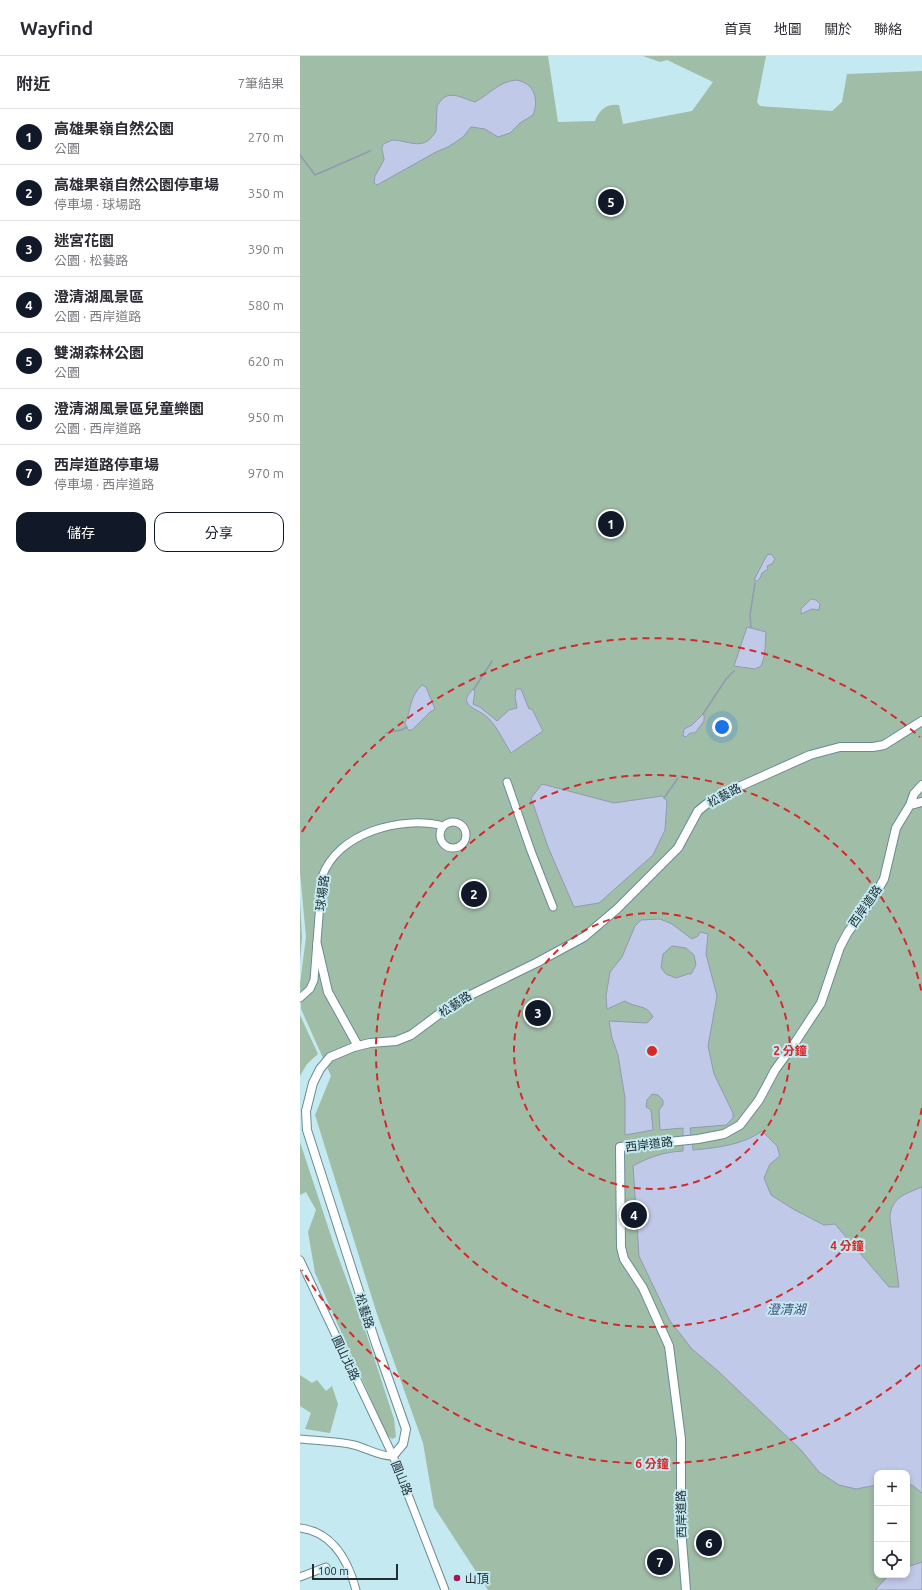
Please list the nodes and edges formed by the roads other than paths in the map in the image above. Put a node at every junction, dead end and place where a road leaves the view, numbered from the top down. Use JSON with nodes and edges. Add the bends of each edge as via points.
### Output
{"nodes":[{"id":1,"x":922,"y":721,"type":"edge"},
{"id":2,"x":507,"y":782,"type":"dead end"},
{"id":3,"x":922,"y":785,"type":"edge"},
{"id":4,"x":922,"y":802,"type":"edge"},
{"id":5,"x":910,"y":805,"type":"junction"},
{"id":6,"x":443,"y":826,"type":"dead end"},
{"id":7,"x":553,"y":907,"type":"dead end"},
{"id":8,"x":317,"y":945,"type":"junction"},
{"id":9,"x":300,"y":998,"type":"edge"},
{"id":10,"x":385,"y":1042,"type":"junction"},
{"id":11,"x":358,"y":1046,"type":"junction"},
{"id":12,"x":342,"y":1052,"type":"junction"},
{"id":13,"x":300,"y":1260,"type":"edge"},
{"id":14,"x":300,"y":1439,"type":"edge"},
{"id":15,"x":393,"y":1456,"type":"junction"},
{"id":16,"x":300,"y":1528,"type":"edge"},
{"id":17,"x":326,"y":1567,"type":"dead end"},
{"id":18,"x":300,"y":1577,"type":"edge"},
{"id":19,"x":356,"y":1590,"type":"edge"},
{"id":20,"x":445,"y":1590,"type":"edge"},
{"id":21,"x":686,"y":1590,"type":"edge"}],
"edges":[{"from":1,"to":10,"type":"street","name":"松藝路","via":[[884,745],[840,746],[810,754],[714,798],[698,812],[678,848],[617,909],[584,937],[454,1003],[411,1035]]},
{"from":2,"to":7,"type":"street"},
{"from":3,"to":5,"type":"street","name":"西岸道路","via":[[914,794]]},
{"from":4,"to":5,"type":"street"},
{"from":5,"to":21,"type":"street","name":"西岸道路","via":[[896,828],[884,879],[845,937],[821,1003],[775,1070],[759,1100],[740,1125],[724,1134],[698,1139],[620,1147],[621,1247],[624,1259],[643,1288],[669,1346],[681,1439],[681,1528]]},
{"from":6,"to":8,"type":"street","name":"球場路","via":[[414,824],[386,828],[369,833],[342,848],[326,866],[322,877]]},
{"from":8,"to":9,"type":"street","name":"球場路","via":[[314,980]]},
{"from":8,"to":11,"type":"street","via":[[328,992]]},
{"from":10,"to":11,"type":"street","name":"松藝路"},
{"from":10,"to":12,"type":"street"},
{"from":11,"to":12,"type":"street","name":"松藝路"},
{"from":12,"to":15,"type":"street","name":"松藝路","via":[[330,1057],[320,1068],[313,1083],[306,1112],[307,1130],[406,1429],[403,1444]]},
{"from":13,"to":15,"type":"street","name":"圓山北路"},
{"from":14,"to":15,"type":"street","name":"圓山路","via":[[352,1445],[385,1457]]},
{"from":15,"to":20,"type":"street","name":"圓山路"},
{"from":16,"to":19,"type":"street","via":[[313,1529],[334,1543],[352,1576]]},
{"from":17,"to":18,"type":"street"}]}
